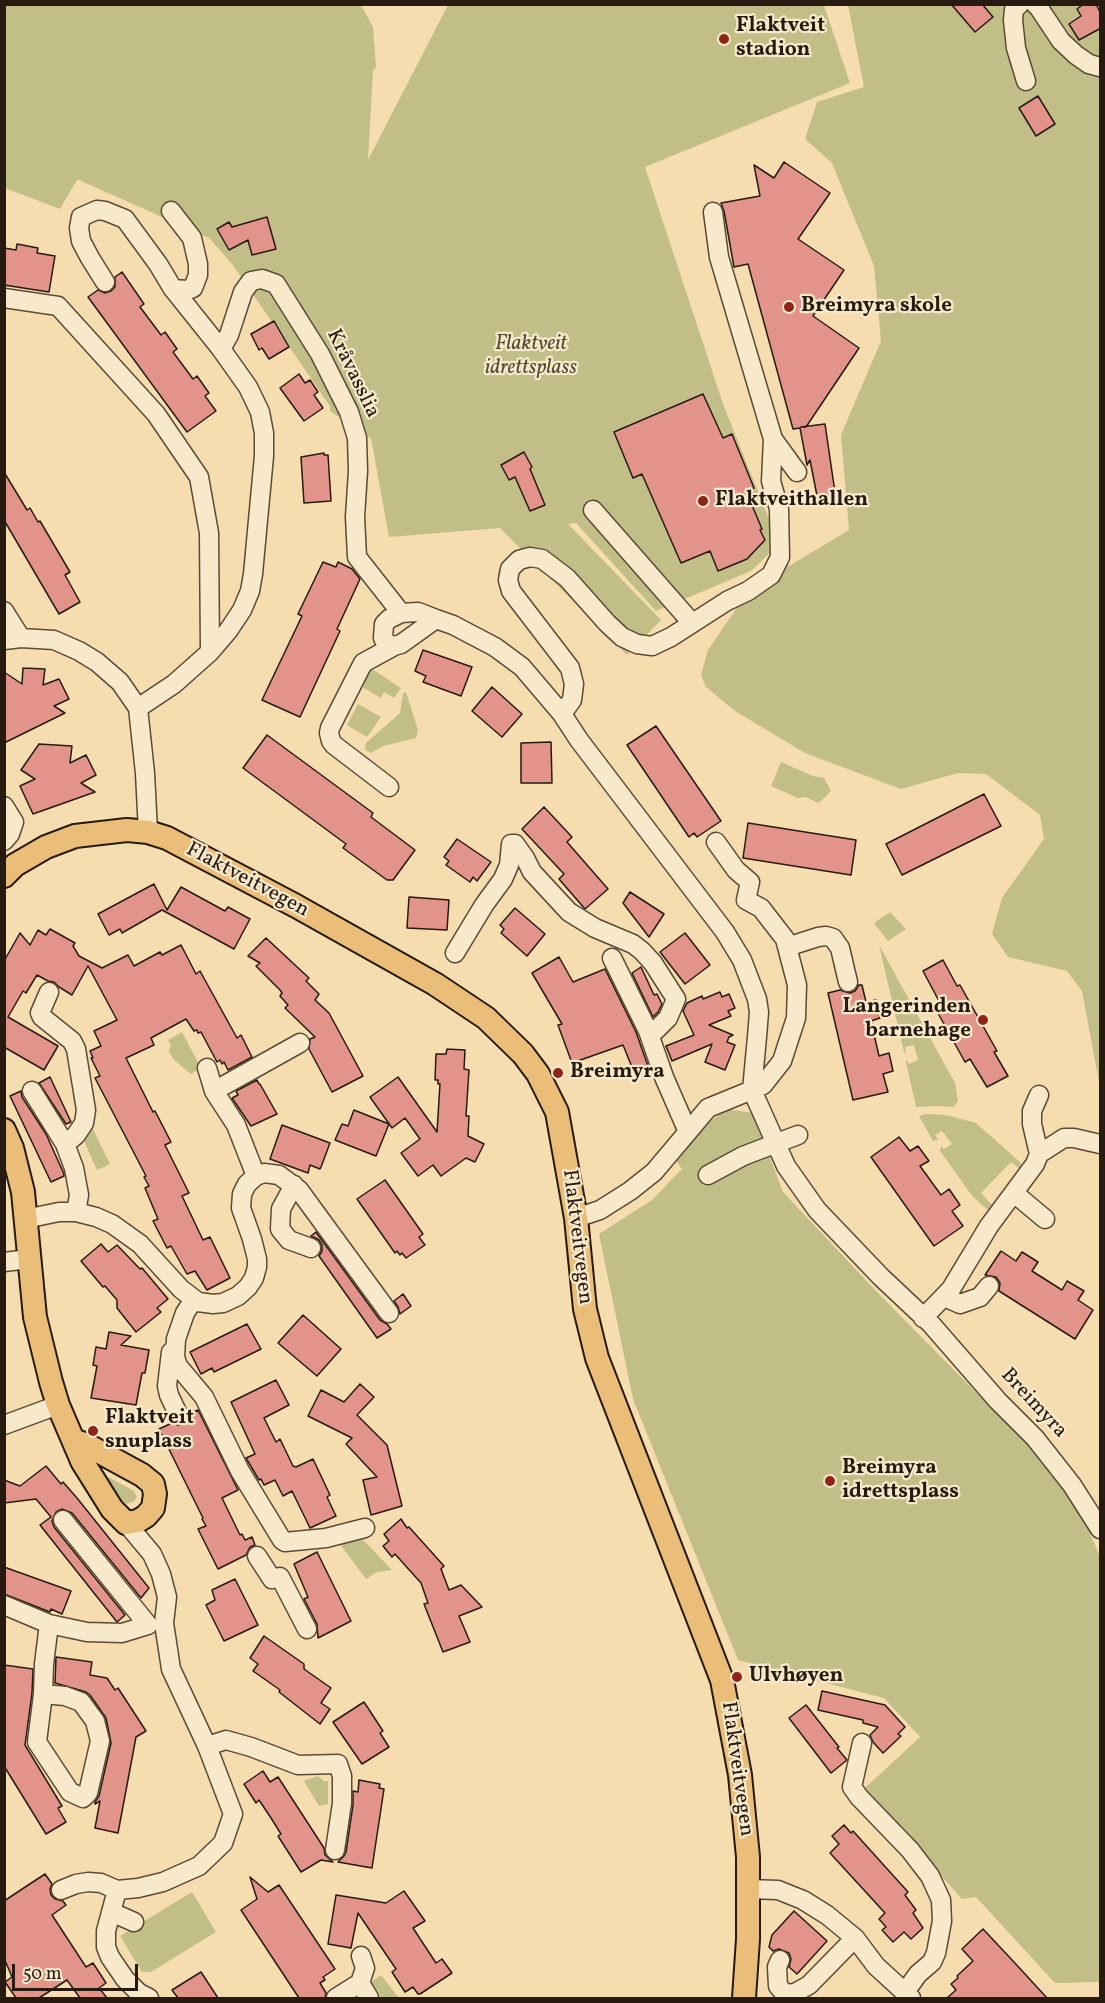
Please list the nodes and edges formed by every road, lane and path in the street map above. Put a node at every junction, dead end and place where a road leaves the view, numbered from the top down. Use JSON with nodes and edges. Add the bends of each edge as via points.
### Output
{"nodes":[{"id":1,"x":1020,"y":4,"type":"edge"},
{"id":2,"x":1035,"y":4,"type":"edge"},
{"id":3,"x":1101,"y":68,"type":"edge"},
{"id":4,"x":1026,"y":81,"type":"dead end"},
{"id":5,"x":171,"y":211,"type":"dead end"},
{"id":6,"x":713,"y":212,"type":"dead end"},
{"id":7,"x":105,"y":282,"type":"dead end"},
{"id":8,"x":173,"y":289,"type":"junction"},
{"id":9,"x":4,"y":298,"type":"edge"},
{"id":10,"x":221,"y":348,"type":"junction"},
{"id":11,"x":773,"y":439,"type":"junction"},
{"id":12,"x":797,"y":472,"type":"dead end"},
{"id":13,"x":593,"y":510,"type":"dead end"},
{"id":14,"x":4,"y":611,"type":"edge"},
{"id":15,"x":401,"y":613,"type":"junction"},
{"id":16,"x":436,"y":619,"type":"junction"},
{"id":17,"x":692,"y":623,"type":"junction"},
{"id":18,"x":13,"y":639,"type":"edge"},
{"id":19,"x":394,"y":646,"type":"junction"},
{"id":20,"x":210,"y":652,"type":"junction"},
{"id":21,"x":138,"y":708,"type":"junction"},
{"id":22,"x":562,"y":714,"type":"junction"},
{"id":23,"x":389,"y":787,"type":"dead end"},
{"id":24,"x":4,"y":806,"type":"edge"},
{"id":25,"x":148,"y":832,"type":"junction"},
{"id":26,"x":4,"y":841,"type":"edge"},
{"id":27,"x":716,"y":842,"type":"dead end"},
{"id":28,"x":532,"y":872,"type":"junction"},
{"id":29,"x":506,"y":874,"type":"junction"},
{"id":30,"x":4,"y":876,"type":"edge"},
{"id":31,"x":787,"y":946,"type":"junction"},
{"id":32,"x":455,"y":953,"type":"dead end"},
{"id":33,"x":612,"y":958,"type":"dead end"},
{"id":34,"x":848,"y":982,"type":"dead end"},
{"id":35,"x":49,"y":992,"type":"dead end"},
{"id":36,"x":648,"y":1031,"type":"junction"},
{"id":37,"x":300,"y":1043,"type":"dead end"},
{"id":38,"x":207,"y":1068,"type":"dead end"},
{"id":39,"x":752,"y":1090,"type":"junction"},
{"id":40,"x":32,"y":1091,"type":"dead end"},
{"id":41,"x":214,"y":1091,"type":"junction"},
{"id":42,"x":1040,"y":1095,"type":"dead end"},
{"id":43,"x":4,"y":1130,"type":"edge"},
{"id":44,"x":688,"y":1132,"type":"junction"},
{"id":45,"x":798,"y":1135,"type":"dead end"},
{"id":46,"x":776,"y":1143,"type":"junction"},
{"id":47,"x":64,"y":1144,"type":"junction"},
{"id":48,"x":1101,"y":1144,"type":"edge"},
{"id":49,"x":1039,"y":1154,"type":"junction"},
{"id":50,"x":708,"y":1175,"type":"dead end"},
{"id":51,"x":256,"y":1176,"type":"junction"},
{"id":52,"x":294,"y":1185,"type":"junction"},
{"id":53,"x":1014,"y":1193,"type":"junction"},
{"id":54,"x":76,"y":1212,"type":"junction"},
{"id":55,"x":576,"y":1218,"type":"junction"},
{"id":56,"x":25,"y":1219,"type":"junction"},
{"id":57,"x":1045,"y":1219,"type":"dead end"},
{"id":58,"x":311,"y":1248,"type":"dead end"},
{"id":59,"x":29,"y":1259,"type":"junction"},
{"id":60,"x":4,"y":1262,"type":"edge"},
{"id":61,"x":989,"y":1286,"type":"dead end"},
{"id":62,"x":947,"y":1294,"type":"junction"},
{"id":63,"x":194,"y":1299,"type":"junction"},
{"id":64,"x":388,"y":1313,"type":"dead end"},
{"id":65,"x":923,"y":1318,"type":"junction"},
{"id":66,"x":176,"y":1338,"type":"junction"},
{"id":67,"x":58,"y":1405,"type":"junction"},
{"id":68,"x":178,"y":1414,"type":"dead end"},
{"id":69,"x":4,"y":1425,"type":"edge"},
{"id":70,"x":73,"y":1440,"type":"junction"},
{"id":71,"x":63,"y":1520,"type":"dead end"},
{"id":72,"x":126,"y":1523,"type":"junction"},
{"id":73,"x":365,"y":1528,"type":"dead end"},
{"id":74,"x":1101,"y":1529,"type":"edge"},
{"id":75,"x":257,"y":1556,"type":"dead end"},
{"id":76,"x":4,"y":1605,"type":"edge"},
{"id":77,"x":50,"y":1624,"type":"junction"},
{"id":78,"x":156,"y":1624,"type":"junction"},
{"id":79,"x":307,"y":1629,"type":"dead end"},
{"id":80,"x":43,"y":1694,"type":"junction"},
{"id":81,"x":862,"y":1743,"type":"dead end"},
{"id":82,"x":207,"y":1746,"type":"junction"},
{"id":83,"x":334,"y":1850,"type":"dead end"},
{"id":84,"x":747,"y":1889,"type":"junction"},
{"id":85,"x":61,"y":1890,"type":"dead end"},
{"id":86,"x":117,"y":1890,"type":"junction"},
{"id":87,"x":111,"y":1912,"type":"junction"},
{"id":88,"x":134,"y":1922,"type":"dead end"},
{"id":89,"x":855,"y":1938,"type":"junction"},
{"id":90,"x":361,"y":1956,"type":"dead end"},
{"id":91,"x":780,"y":1960,"type":"dead end"},
{"id":92,"x":364,"y":1991,"type":"edge"},
{"id":93,"x":773,"y":1992,"type":"edge"},
{"id":94,"x":908,"y":1995,"type":"edge"},
{"id":95,"x":148,"y":1998,"type":"edge"},
{"id":96,"x":336,"y":1998,"type":"edge"},
{"id":97,"x":744,"y":1998,"type":"edge"}],
"edges":[{"from":1,"to":4,"type":"street","via":[[1014,9],[1013,20]]},
{"from":2,"to":3,"type":"street","via":[[1061,41],[1089,64]]},
{"from":5,"to":8,"type":"street","via":[[192,238],[198,264],[193,288]]},
{"from":6,"to":11,"type":"street","via":[[719,256]]},
{"from":7,"to":8,"type":"street","via":[[81,241],[79,228],[81,218],[97,210],[125,219]]},
{"from":8,"to":10,"type":"street"},
{"from":9,"to":20,"type":"street","via":[[58,306],[156,414],[199,477],[208,533]]},
{"from":10,"to":15,"type":"street","name":"Kråvasslia","via":[[251,281],[262,279],[276,284],[320,354],[349,412],[357,438],[357,557]]},
{"from":10,"to":20,"type":"street","via":[[249,387],[260,412],[264,456],[250,591],[242,610]]},
{"from":11,"to":12,"type":"street"},
{"from":11,"to":17,"type":"street","via":[[771,481],[779,509],[780,557],[771,575]]},
{"from":13,"to":17,"type":"street"},
{"from":14,"to":18,"type":"street"},
{"from":15,"to":16,"type":"street","name":"Breimyra","via":[[418,612]]},
{"from":15,"to":19,"type":"street","via":[[389,618],[383,628],[386,643]]},
{"from":16,"to":19,"type":"street"},
{"from":16,"to":22,"type":"street","name":"Breimyra","via":[[495,647],[522,667]]},
{"from":17,"to":22,"type":"street","via":[[652,646],[637,644],[622,637],[567,578],[542,559],[519,560],[510,569],[511,591],[570,668],[572,700]]},
{"from":18,"to":21,"type":"street","via":[[54,640],[79,651],[120,682]]},
{"from":19,"to":23,"type":"street","via":[[363,663],[329,733],[334,745]]},
{"from":20,"to":21,"type":"street","via":[[174,684]]},
{"from":21,"to":25,"type":"street"},
{"from":22,"to":39,"type":"street","name":"Breimyra","via":[[742,960],[759,1012]]},
{"from":24,"to":26,"type":"street","via":[[14,822]]},
{"from":25,"to":30,"type":"main road","name":"Flaktveitvegen","via":[[127,830],[75,836],[46,847]]},
{"from":25,"to":55,"type":"main road","name":"Flaktveitvegen","via":[[167,838],[297,906],[435,984],[486,1018],[523,1053],[557,1112]]},
{"from":27,"to":31,"type":"street","via":[[750,882],[746,900],[761,908]]},
{"from":28,"to":29,"type":"street"},
{"from":28,"to":29,"type":"street","via":[[515,844],[511,844]]},
{"from":28,"to":36,"type":"street","via":[[569,912],[633,944],[653,963],[676,999],[668,1018],[656,1030]]},
{"from":29,"to":32,"type":"street"},
{"from":31,"to":34,"type":"street","via":[[818,937],[833,938],[840,948]]},
{"from":31,"to":39,"type":"street","via":[[797,985],[796,1018],[782,1062],[763,1085]]},
{"from":33,"to":36,"type":"street"},
{"from":35,"to":47,"type":"street","via":[[40,1013],[76,1049],[86,1110],[84,1123]]},
{"from":36,"to":44,"type":"street"},
{"from":37,"to":41,"type":"street"},
{"from":38,"to":41,"type":"street"},
{"from":39,"to":44,"type":"street","via":[[708,1108]]},
{"from":39,"to":46,"type":"street","name":"Breimyra"},
{"from":40,"to":47,"type":"street"},
{"from":41,"to":51,"type":"street","via":[[236,1125]]},
{"from":42,"to":49,"type":"street","via":[[1032,1111]]},
{"from":43,"to":56,"type":"main road","via":[[23,1192]]},
{"from":44,"to":55,"type":"street","via":[[654,1172],[630,1191],[600,1210]]},
{"from":45,"to":46,"type":"street"},
{"from":46,"to":50,"type":"street"},
{"from":46,"to":65,"type":"street","name":"Breimyra","via":[[786,1166],[817,1210]]},
{"from":47,"to":54,"type":"street","via":[[79,1195]]},
{"from":48,"to":49,"type":"street","via":[[1064,1138]]},
{"from":49,"to":53,"type":"street"},
{"from":51,"to":52,"type":"street","via":[[279,1175]]},
{"from":51,"to":63,"type":"street","via":[[242,1194],[241,1208],[257,1259],[254,1278],[244,1292],[223,1303]]},
{"from":52,"to":58,"type":"street","via":[[281,1209],[280,1229],[289,1240]]},
{"from":52,"to":64,"type":"street"},
{"from":53,"to":57,"type":"street"},
{"from":53,"to":62,"type":"street"},
{"from":54,"to":56,"type":"street"},
{"from":54,"to":63,"type":"street","via":[[96,1217],[140,1244]]},
{"from":55,"to":84,"type":"main road","name":"Flaktveitvegen","via":[[585,1309],[597,1358],[722,1680],[741,1787]]},
{"from":56,"to":59,"type":"main road"},
{"from":59,"to":60,"type":"street"},
{"from":59,"to":67,"type":"main road","via":[[35,1317]]},
{"from":61,"to":62,"type":"street","via":[[980,1297],[960,1304]]},
{"from":62,"to":65,"type":"street"},
{"from":63,"to":66,"type":"street"},
{"from":65,"to":74,"type":"street","name":"Breimyra","via":[[1053,1459]]},
{"from":66,"to":68,"type":"street","via":[[167,1386]]},
{"from":66,"to":73,"type":"street","via":[[178,1366],[204,1397],[240,1471],[282,1540],[326,1538]]},
{"from":67,"to":69,"type":"street"},
{"from":67,"to":70,"type":"main road"},
{"from":70,"to":72,"type":"main road","via":[[97,1487]]},
{"from":70,"to":72,"type":"main road","via":[[153,1484],[153,1508],[138,1521]]},
{"from":71,"to":78,"type":"street"},
{"from":72,"to":78,"type":"street","via":[[152,1554],[161,1574],[167,1597]]},
{"from":75,"to":79,"type":"street","via":[[272,1579],[280,1577]]},
{"from":76,"to":77,"type":"street"},
{"from":77,"to":78,"type":"street","via":[[87,1632],[122,1633]]},
{"from":77,"to":80,"type":"street"},
{"from":78,"to":82,"type":"street","via":[[171,1669]]},
{"from":80,"to":80,"type":"street","via":[[37,1742],[70,1792],[83,1798],[88,1793],[100,1742],[95,1721],[81,1701]]},
{"from":81,"to":94,"type":"street","via":[[852,1787],[910,1850],[930,1876],[941,1900],[936,1953],[918,1974]]},
{"from":82,"to":83,"type":"street","via":[[226,1740],[298,1766],[338,1764],[342,1803]]},
{"from":82,"to":86,"type":"street","via":[[233,1814],[223,1843],[199,1866],[163,1882]]},
{"from":84,"to":89,"type":"street","via":[[778,1890],[803,1900]]},
{"from":84,"to":97,"type":"main road","name":"Flaktveitvegen"},
{"from":85,"to":86,"type":"street","via":[[88,1882]]},
{"from":86,"to":87,"type":"street"},
{"from":87,"to":88,"type":"street"},
{"from":87,"to":95,"type":"street","via":[[106,1931],[110,1957],[125,1979]]},
{"from":89,"to":93,"type":"street","via":[[800,1991]]},
{"from":89,"to":94,"type":"street","via":[[876,1966]]},
{"from":90,"to":92,"type":"street"},
{"from":91,"to":93,"type":"street"},
{"from":92,"to":96,"type":"street"}]}
